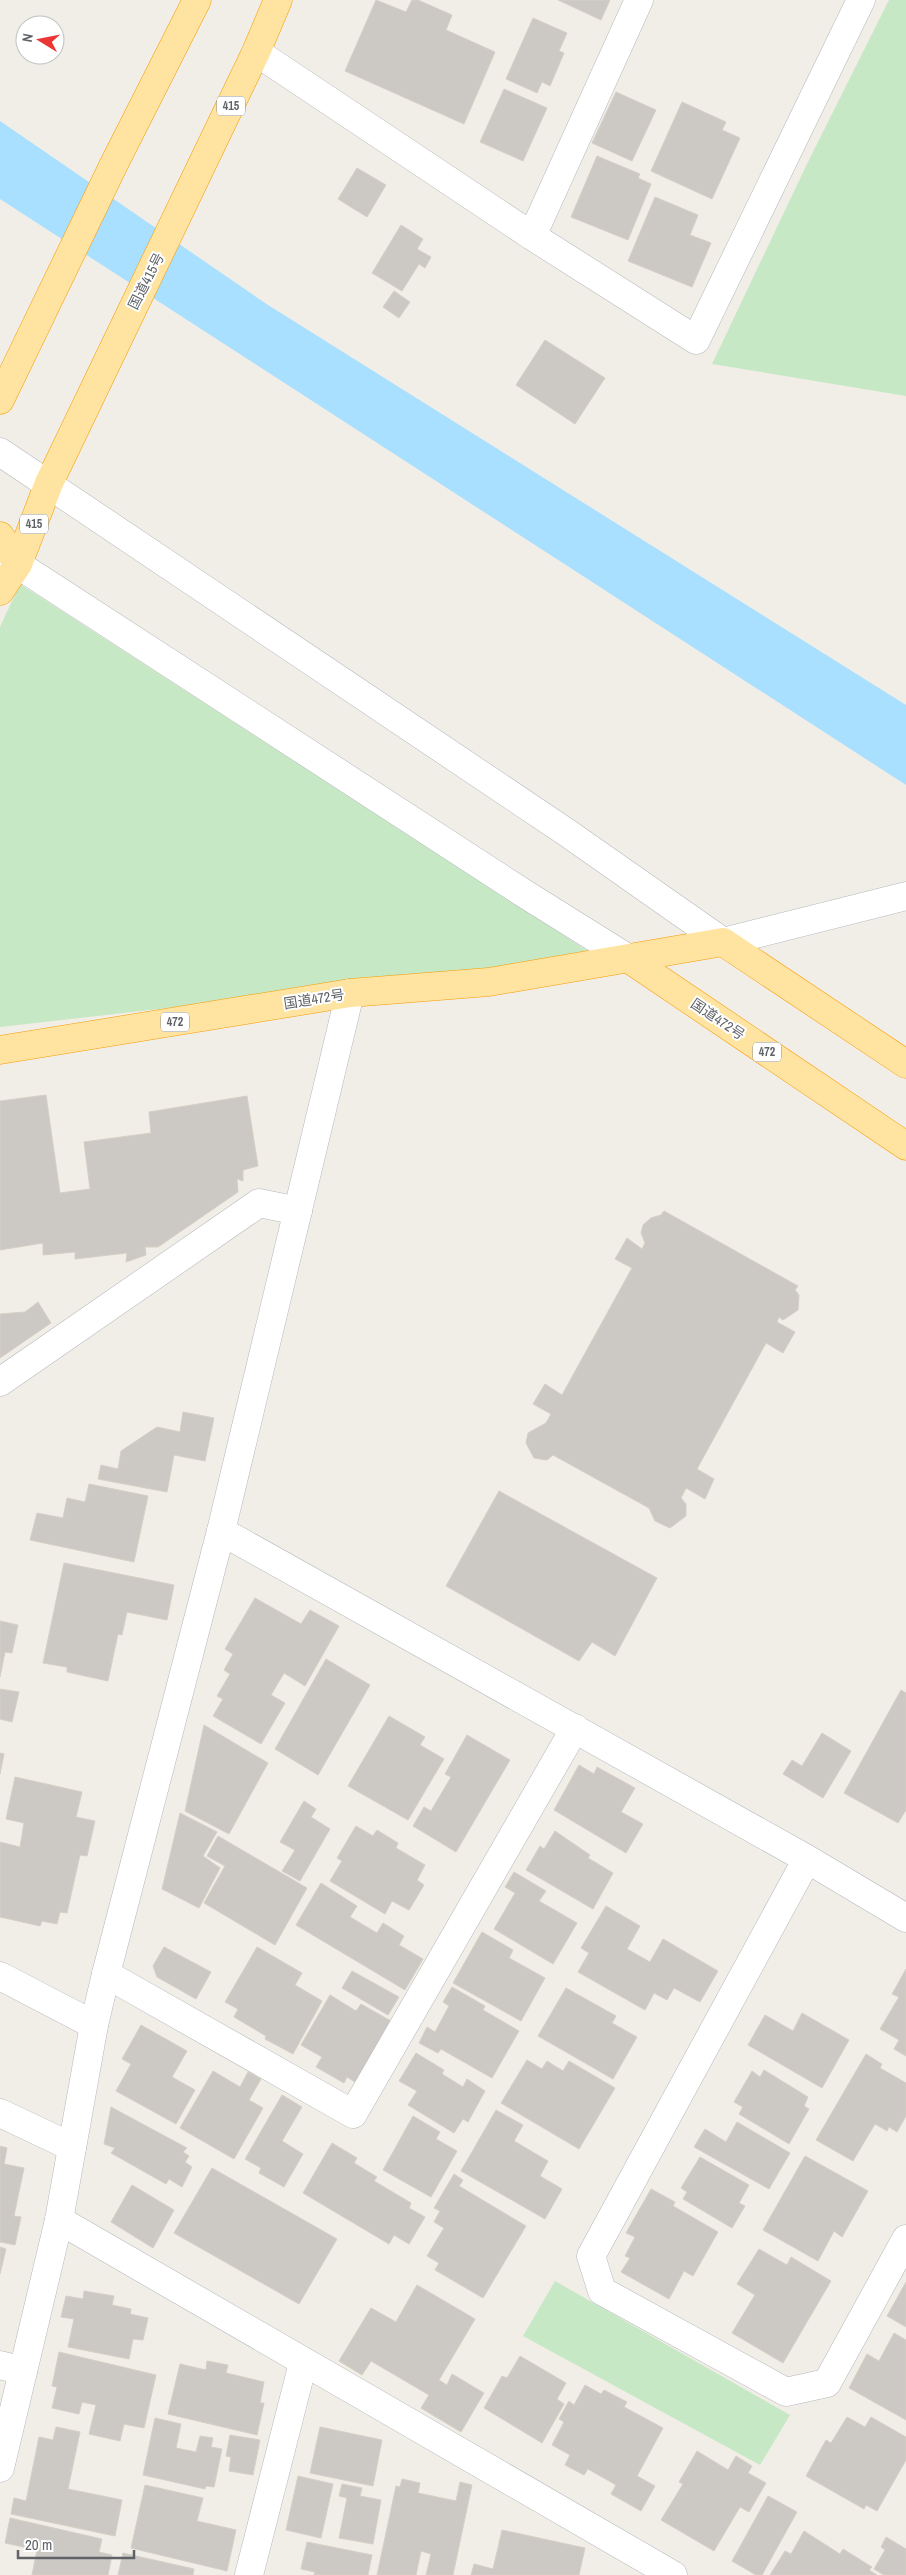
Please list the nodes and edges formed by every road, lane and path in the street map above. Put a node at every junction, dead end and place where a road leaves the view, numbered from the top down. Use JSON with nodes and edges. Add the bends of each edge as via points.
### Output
{"nodes":[{"id":1,"x":198,"y":0,"type":"edge"},
{"id":2,"x":278,"y":0,"type":"edge"},
{"id":3,"x":639,"y":0,"type":"edge"},
{"id":4,"x":861,"y":0,"type":"edge"},
{"id":5,"x":256,"y":52,"type":"junction"},
{"id":6,"x":532,"y":236,"type":"junction"},
{"id":7,"x":0,"y":400,"type":"edge"},
{"id":8,"x":0,"y":452,"type":"edge"},
{"id":9,"x":49,"y":483,"type":"junction"},
{"id":10,"x":0,"y":536,"type":"edge"},
{"id":11,"x":9,"y":558,"type":"edge"},
{"id":12,"x":0,"y":591,"type":"edge"},
{"id":13,"x":906,"y":896,"type":"edge"},
{"id":14,"x":723,"y":942,"type":"junction"},
{"id":15,"x":629,"y":959,"type":"junction"},
{"id":16,"x":350,"y":993,"type":"junction"},
{"id":17,"x":0,"y":1050,"type":"edge"},
{"id":18,"x":906,"y":1064,"type":"edge"},
{"id":19,"x":906,"y":1146,"type":"edge"},
{"id":20,"x":298,"y":1210,"type":"junction"},
{"id":21,"x":0,"y":1382,"type":"edge"},
{"id":22,"x":221,"y":1531,"type":"junction"},
{"id":23,"x":575,"y":1728,"type":"junction"},
{"id":24,"x":807,"y":1859,"type":"junction"},
{"id":25,"x":906,"y":1918,"type":"edge"},
{"id":26,"x":106,"y":1974,"type":"junction"},
{"id":27,"x":0,"y":1976,"type":"edge"},
{"id":28,"x":94,"y":2025,"type":"junction"},
{"id":29,"x":0,"y":2113,"type":"edge"},
{"id":30,"x":72,"y":2146,"type":"junction"},
{"id":31,"x":59,"y":2220,"type":"junction"},
{"id":32,"x":906,"y":2239,"type":"edge"},
{"id":33,"x":303,"y":2363,"type":"junction"},
{"id":34,"x":12,"y":2368,"type":"edge"},
{"id":35,"x":0,"y":2468,"type":"edge"},
{"id":36,"x":659,"y":2571,"type":"edge"},
{"id":37,"x":248,"y":2575,"type":"edge"}],
"edges":[{"from":1,"to":7,"type":"highway","via":[[114,164]]},
{"from":2,"to":5,"type":"highway","name":"国道415号","number":"415"},
{"from":3,"to":6,"type":"street"},
{"from":4,"to":6,"type":"street","via":[[696,340]]},
{"from":5,"to":6,"type":"street"},
{"from":5,"to":9,"type":"highway","name":"国道415号","number":"415"},
{"from":8,"to":9,"type":"street"},
{"from":9,"to":11,"type":"highway","name":"国道415号","number":"415"},
{"from":9,"to":14,"type":"street","via":[[566,832]]},
{"from":10,"to":11,"type":"highway","number":"415"},
{"from":11,"to":12,"type":"highway","name":"国道415号","number":"415"},
{"from":11,"to":15,"type":"street","via":[[516,889]]},
{"from":13,"to":14,"type":"street"},
{"from":14,"to":15,"type":"highway","name":"国道472号","number":"472"},
{"from":14,"to":18,"type":"highway"},
{"from":15,"to":16,"type":"highway","name":"国道472号","number":"472","via":[[489,982]]},
{"from":15,"to":19,"type":"highway","name":"国道472号","number":"472"},
{"from":16,"to":17,"type":"highway","name":"国道472号","number":"472"},
{"from":16,"to":20,"type":"street"},
{"from":20,"to":21,"type":"street","via":[[259,1203]]},
{"from":20,"to":22,"type":"street"},
{"from":22,"to":23,"type":"street"},
{"from":22,"to":26,"type":"street"},
{"from":23,"to":24,"type":"street"},
{"from":23,"to":26,"type":"street","via":[[353,2114]]},
{"from":24,"to":25,"type":"street"},
{"from":24,"to":32,"type":"street","via":[[592,2256],[602,2291],[786,2392],[827,2383]]},
{"from":26,"to":28,"type":"street"},
{"from":27,"to":28,"type":"street"},
{"from":28,"to":30,"type":"street"},
{"from":29,"to":30,"type":"street"},
{"from":30,"to":31,"type":"street"},
{"from":31,"to":33,"type":"street"},
{"from":31,"to":34,"type":"street"},
{"from":33,"to":36,"type":"street"},
{"from":33,"to":37,"type":"street"},
{"from":34,"to":35,"type":"street"}]}
